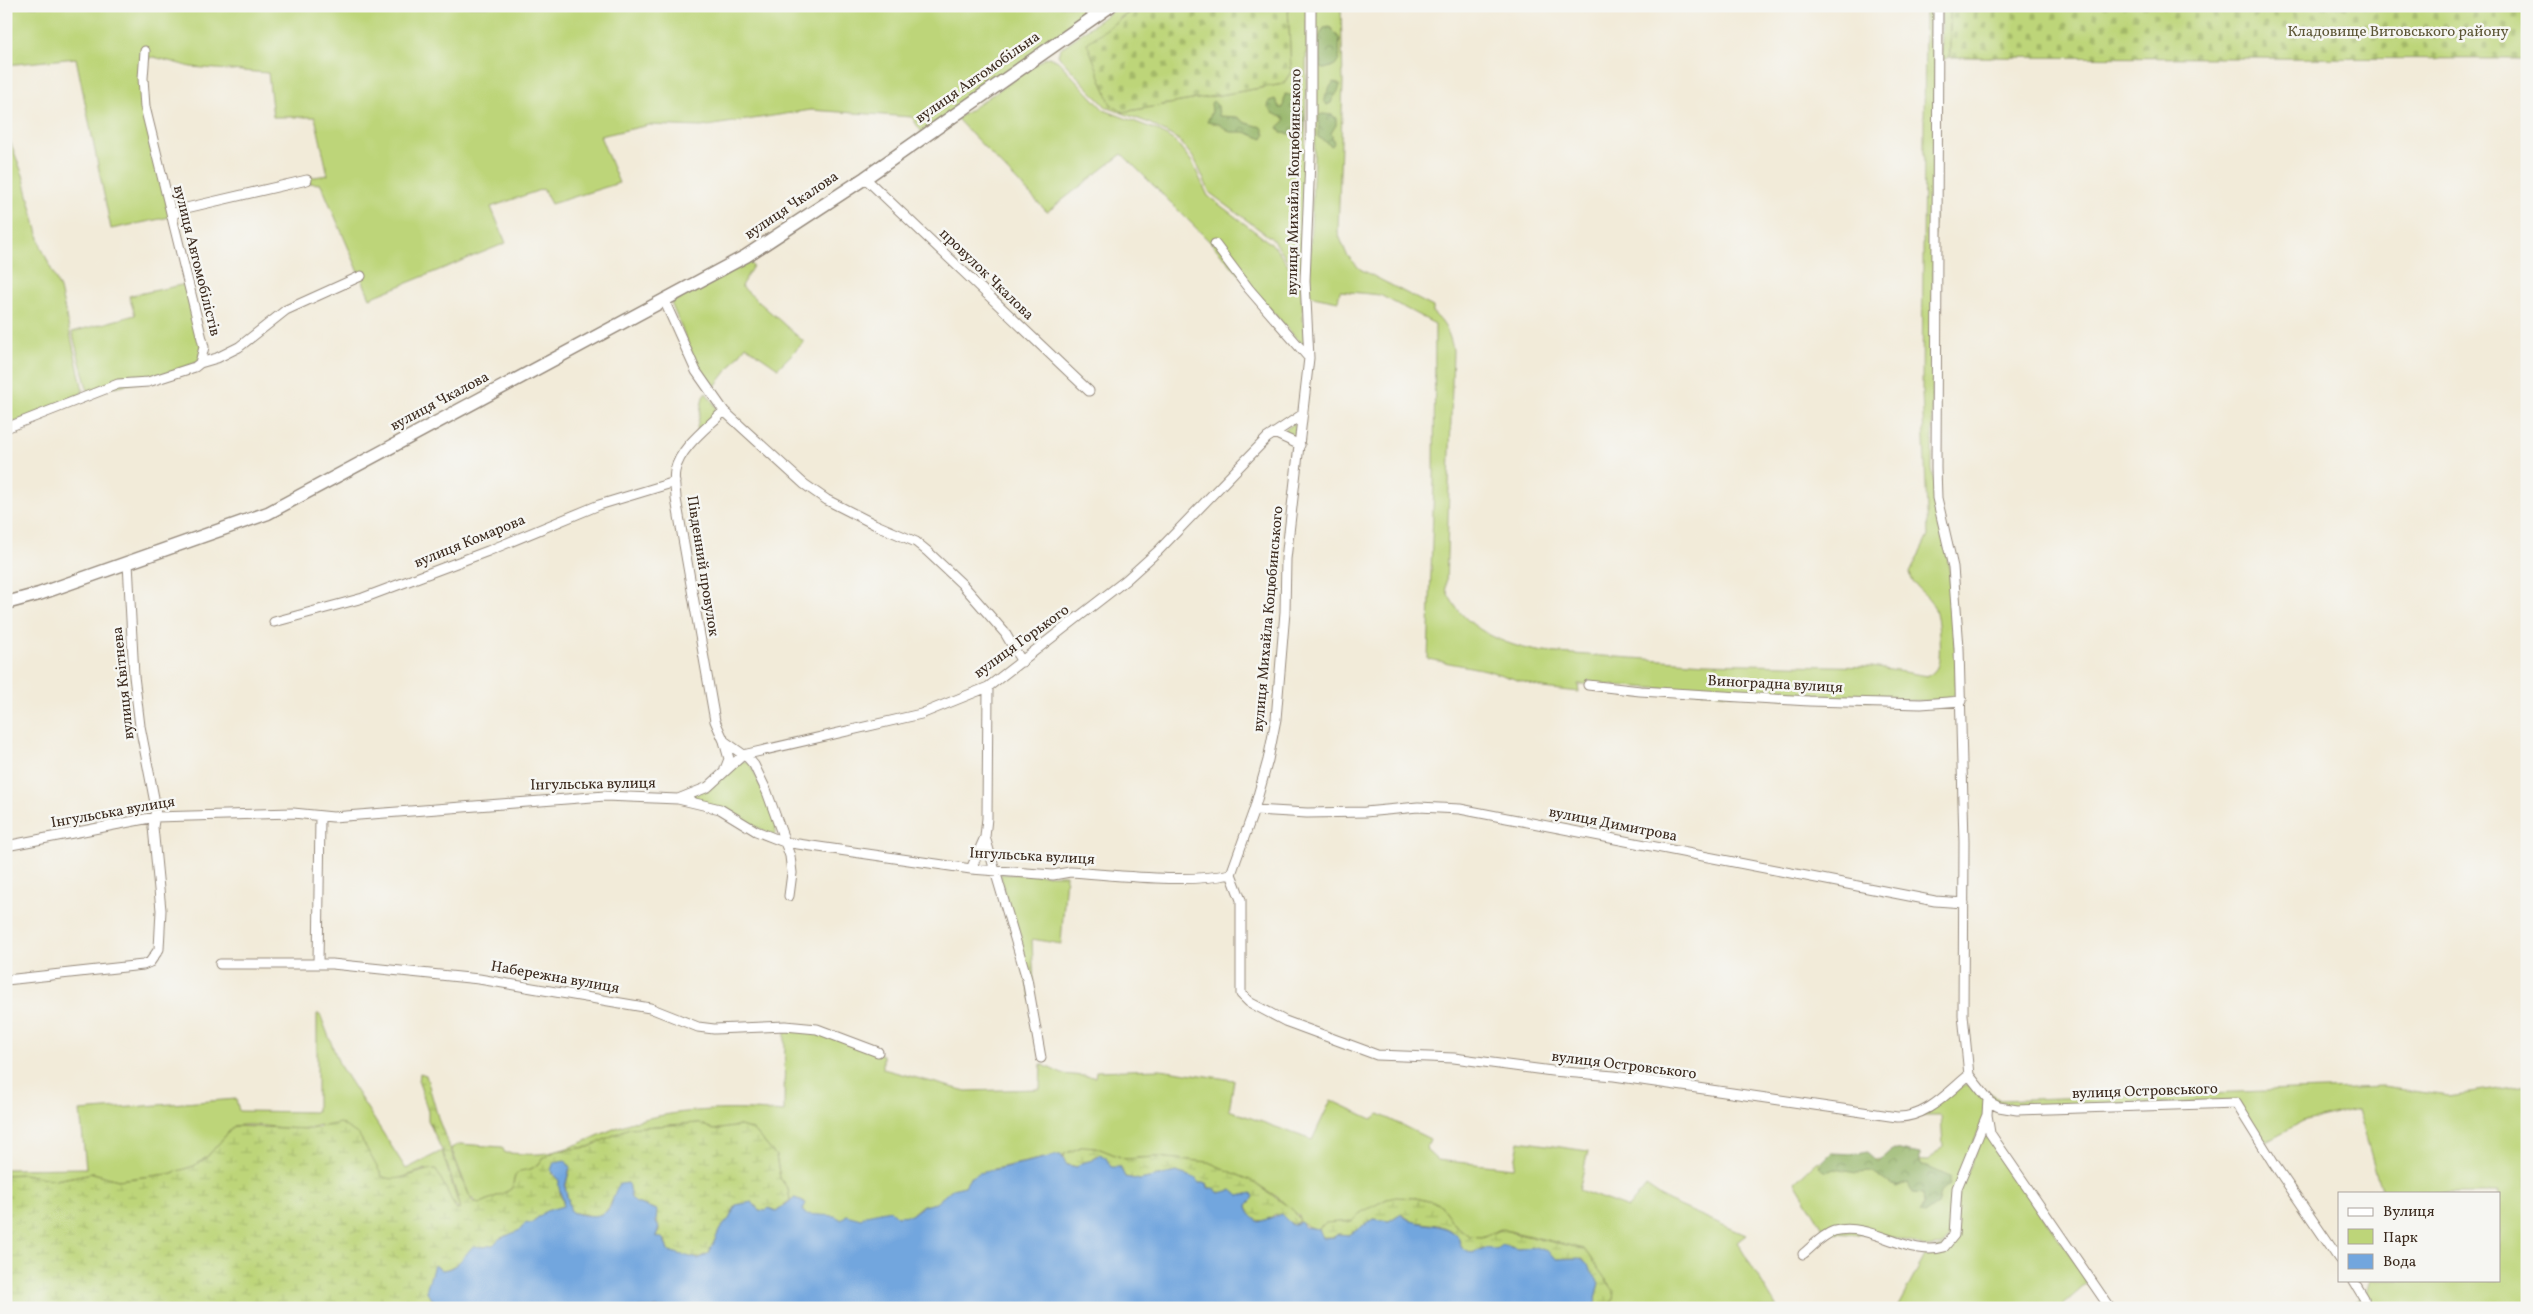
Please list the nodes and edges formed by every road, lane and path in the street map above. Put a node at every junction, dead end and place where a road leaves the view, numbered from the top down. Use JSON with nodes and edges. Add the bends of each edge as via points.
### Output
{"nodes":[{"id":1,"x":1110,"y":6,"type":"edge"},
{"id":2,"x":1312,"y":6,"type":"edge"},
{"id":3,"x":1938,"y":6,"type":"edge"},
{"id":4,"x":146,"y":51,"type":"dead end"},
{"id":5,"x":864,"y":178,"type":"junction"},
{"id":6,"x":307,"y":180,"type":"dead end"},
{"id":7,"x":173,"y":215,"type":"junction"},
{"id":8,"x":1215,"y":244,"type":"dead end"},
{"id":9,"x":362,"y":276,"type":"dead end"},
{"id":10,"x":664,"y":300,"type":"junction"},
{"id":11,"x":1309,"y":358,"type":"junction"},
{"id":12,"x":200,"y":363,"type":"junction"},
{"id":13,"x":1090,"y":391,"type":"dead end"},
{"id":14,"x":724,"y":411,"type":"junction"},
{"id":15,"x":1303,"y":414,"type":"junction"},
{"id":16,"x":6,"y":428,"type":"edge"},
{"id":17,"x":1274,"y":433,"type":"junction"},
{"id":18,"x":1300,"y":445,"type":"junction"},
{"id":19,"x":675,"y":482,"type":"junction"},
{"id":20,"x":128,"y":563,"type":"junction"},
{"id":21,"x":6,"y":603,"type":"edge"},
{"id":22,"x":274,"y":622,"type":"dead end"},
{"id":23,"x":1022,"y":662,"type":"junction"},
{"id":24,"x":1588,"y":685,"type":"dead end"},
{"id":25,"x":988,"y":686,"type":"junction"},
{"id":26,"x":1962,"y":701,"type":"junction"},
{"id":27,"x":724,"y":741,"type":"junction"},
{"id":28,"x":743,"y":755,"type":"junction"},
{"id":29,"x":722,"y":774,"type":"junction"},
{"id":30,"x":678,"y":799,"type":"junction"},
{"id":31,"x":1254,"y":810,"type":"junction"},
{"id":32,"x":155,"y":817,"type":"junction"},
{"id":33,"x":320,"y":817,"type":"junction"},
{"id":34,"x":985,"y":837,"type":"junction"},
{"id":35,"x":784,"y":842,"type":"junction"},
{"id":36,"x":6,"y":846,"type":"edge"},
{"id":37,"x":971,"y":869,"type":"junction"},
{"id":38,"x":997,"y":871,"type":"junction"},
{"id":39,"x":1232,"y":874,"type":"junction"},
{"id":40,"x":789,"y":896,"type":"dead end"},
{"id":41,"x":1964,"y":903,"type":"junction"},
{"id":42,"x":220,"y":964,"type":"dead end"},
{"id":43,"x":318,"y":964,"type":"junction"},
{"id":44,"x":6,"y":980,"type":"edge"},
{"id":45,"x":878,"y":1052,"type":"dead end"},
{"id":46,"x":1041,"y":1058,"type":"dead end"},
{"id":47,"x":1969,"y":1075,"type":"junction"},
{"id":48,"x":1989,"y":1102,"type":"junction"},
{"id":49,"x":1987,"y":1114,"type":"junction"},
{"id":50,"x":1803,"y":1254,"type":"dead end"},
{"id":51,"x":2338,"y":1258,"type":"edge"},
{"id":52,"x":2354,"y":1282,"type":"edge"},
{"id":53,"x":2110,"y":1308,"type":"edge"},
{"id":54,"x":2365,"y":1308,"type":"edge"}],
"edges":[{"from":1,"to":5,"type":"street","name":"вулиця Автомобільна"},
{"from":2,"to":11,"type":"street","name":"вулиця Михайла Коцюбинського","via":[[1311,135],[1304,281]]},
{"from":3,"to":26,"type":"street","via":[[1936,468],[1938,498],[1953,568]]},
{"from":4,"to":7,"type":"street","name":"вулиця Автомобілістів","via":[[143,78],[145,107]]},
{"from":5,"to":10,"type":"street","name":"вулиця Чкалова","via":[[746,256]]},
{"from":5,"to":13,"type":"street","name":"провулок Чкалова"},
{"from":6,"to":7,"type":"street","via":[[182,208]]},
{"from":7,"to":12,"type":"street","name":"вулиця Автомобілістів","via":[[204,347]]},
{"from":8,"to":11,"type":"street","via":[[1248,289]]},
{"from":9,"to":12,"type":"street","via":[[286,310],[239,346]]},
{"from":10,"to":14,"type":"street","via":[[696,371]]},
{"from":10,"to":20,"type":"street","name":"вулиця Чкалова","via":[[268,513]]},
{"from":11,"to":15,"type":"street","name":"вулиця Михайла Коцюбинського"},
{"from":12,"to":16,"type":"street","via":[[148,382],[118,384]]},
{"from":14,"to":19,"type":"street","name":"Південний провулок","via":[[681,457],[675,471]]},
{"from":14,"to":23,"type":"street","via":[[804,484],[827,500],[916,542],[927,551],[962,584],[1005,633]]},
{"from":15,"to":17,"type":"street","name":"вулиця Горького"},
{"from":15,"to":18,"type":"street","name":"вулиця Михайла Коцюбинського"},
{"from":17,"to":18,"type":"street"},
{"from":17,"to":23,"type":"street","name":"вулиця Горького","via":[[1158,551]]},
{"from":18,"to":31,"type":"street","name":"вулиця Михайла Коцюбинського","via":[[1286,559],[1276,719]]},
{"from":19,"to":22,"type":"street","name":"вулиця Комарова","via":[[598,504],[488,551],[362,598]]},
{"from":19,"to":27,"type":"street","name":"Південний провулок","via":[[700,643],[715,721]]},
{"from":20,"to":21,"type":"street","name":"вулиця Чкалова"},
{"from":20,"to":32,"type":"street","name":"вулиця Квітнева","via":[[134,676]]},
{"from":23,"to":25,"type":"street","name":"вулиця Горького"},
{"from":24,"to":26,"type":"street","name":"Виноградна вулиця","via":[[1799,701],[1921,704]]},
{"from":25,"to":28,"type":"street","name":"вулиця Горького","via":[[921,714]]},
{"from":25,"to":34,"type":"street","via":[[988,818]]},
{"from":26,"to":41,"type":"street"},
{"from":27,"to":28,"type":"street"},
{"from":27,"to":29,"type":"street","name":"Південний провулок","via":[[729,759]]},
{"from":28,"to":29,"type":"street","name":"вулиця Горького"},
{"from":28,"to":35,"type":"street","via":[[754,765],[767,792]]},
{"from":29,"to":30,"type":"street","name":"вулиця Горького","via":[[708,787]]},
{"from":30,"to":33,"type":"street","name":"Інгульська вулиця","via":[[605,796]]},
{"from":30,"to":35,"type":"street","name":"Інгульська вулиця","via":[[720,809],[756,831]]},
{"from":31,"to":39,"type":"street","name":"вулиця Михайла Коцюбинського"},
{"from":31,"to":41,"type":"street","name":"вулиця Димитрова","via":[[1307,813],[1418,807],[1460,809],[1934,900]]},
{"from":32,"to":33,"type":"street","name":"Інгульська вулиця","via":[[293,813]]},
{"from":32,"to":36,"type":"street","name":"Інгульська вулиця"},
{"from":32,"to":44,"type":"street","name":"вулиця Квітнева","via":[[153,827],[161,910],[158,949],[150,962]]},
{"from":33,"to":43,"type":"street"},
{"from":34,"to":37,"type":"street"},
{"from":34,"to":38,"type":"street","via":[[990,860]]},
{"from":35,"to":37,"type":"street","name":"Інгульська вулиця"},
{"from":35,"to":40,"type":"street","via":[[792,873]]},
{"from":37,"to":38,"type":"street","name":"Інгульська вулиця"},
{"from":38,"to":39,"type":"street","name":"Інгульська вулиця","via":[[1184,877]]},
{"from":38,"to":46,"type":"street","via":[[1027,979]]},
{"from":39,"to":47,"type":"street","name":"вулиця Островського","via":[[1241,900],[1241,994],[1249,1002],[1285,1021],[1377,1055],[1454,1058],[1614,1076],[1897,1117],[1917,1114],[1930,1107]]},
{"from":41,"to":47,"type":"street","via":[[1963,1015]]},
{"from":42,"to":43,"type":"street","name":"Набережна вулиця"},
{"from":43,"to":45,"type":"street","name":"Набережна вулиця","via":[[479,979],[650,1008],[698,1027],[816,1028]]},
{"from":47,"to":48,"type":"street"},
{"from":48,"to":49,"type":"street"},
{"from":48,"to":51,"type":"street","name":"вулиця Островського","via":[[2018,1110],[2236,1103]]},
{"from":49,"to":50,"type":"street","via":[[1957,1188],[1954,1235],[1944,1247],[1927,1249],[1870,1233],[1835,1231]]},
{"from":49,"to":53,"type":"street","via":[[1990,1133]]},
{"from":52,"to":54,"type":"street","via":[[2365,1301]]}]}
